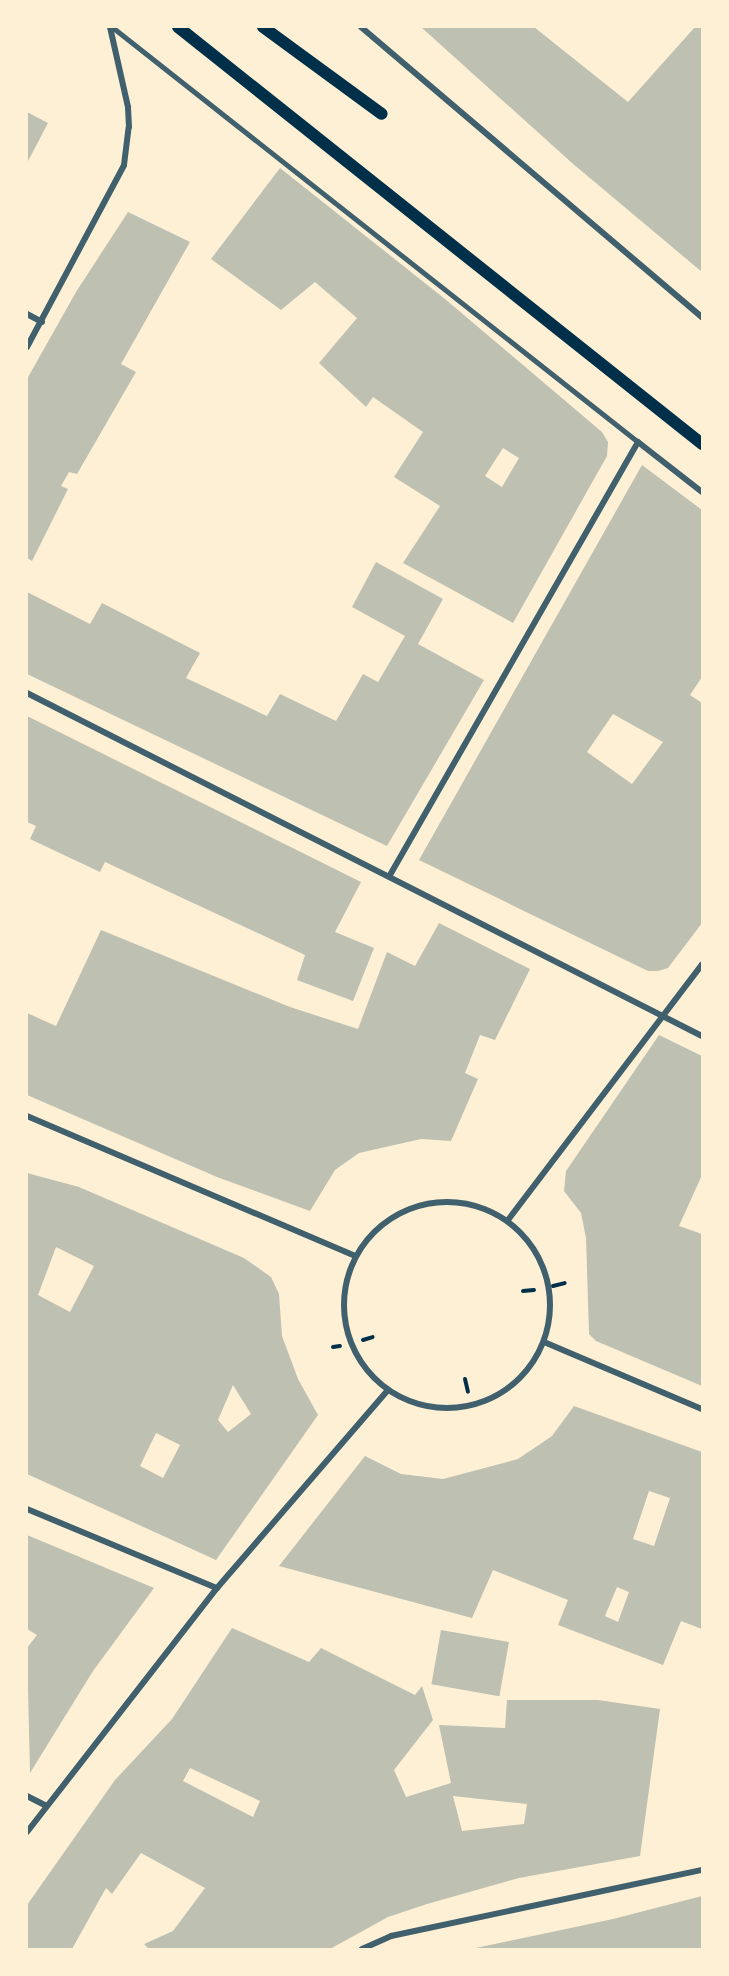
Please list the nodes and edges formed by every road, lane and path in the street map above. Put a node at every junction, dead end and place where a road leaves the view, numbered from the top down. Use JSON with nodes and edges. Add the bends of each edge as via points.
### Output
{"nodes":[{"id":1,"x":111,"y":27,"type":"edge"},
{"id":2,"x":178,"y":27,"type":"edge"},
{"id":3,"x":263,"y":27,"type":"edge"},
{"id":4,"x":361,"y":27,"type":"edge"},
{"id":5,"x":382,"y":114,"type":"dead end"},
{"id":6,"x":27,"y":314,"type":"edge"},
{"id":7,"x":702,"y":317,"type":"edge"},
{"id":8,"x":42,"y":322,"type":"junction"},
{"id":9,"x":27,"y":347,"type":"edge"},
{"id":10,"x":638,"y":442,"type":"junction"},
{"id":11,"x":702,"y":444,"type":"edge"},
{"id":12,"x":702,"y":492,"type":"edge"},
{"id":13,"x":27,"y":693,"type":"edge"},
{"id":14,"x":390,"y":875,"type":"junction"},
{"id":15,"x":702,"y":964,"type":"edge"},
{"id":16,"x":661,"y":1018,"type":"junction"},
{"id":17,"x":702,"y":1036,"type":"edge"},
{"id":18,"x":27,"y":1116,"type":"edge"},
{"id":19,"x":507,"y":1220,"type":"junction"},
{"id":20,"x":355,"y":1256,"type":"junction"},
{"id":21,"x":565,"y":1283,"type":"dead end"},
{"id":22,"x":553,"y":1286,"type":"dead end"},
{"id":23,"x":534,"y":1290,"type":"dead end"},
{"id":24,"x":524,"y":1291,"type":"dead end"},
{"id":25,"x":373,"y":1337,"type":"dead end"},
{"id":26,"x":363,"y":1340,"type":"dead end"},
{"id":27,"x":544,"y":1342,"type":"junction"},
{"id":28,"x":340,"y":1346,"type":"dead end"},
{"id":29,"x":333,"y":1347,"type":"dead end"},
{"id":30,"x":465,"y":1379,"type":"dead end"},
{"id":31,"x":388,"y":1390,"type":"junction"},
{"id":32,"x":468,"y":1392,"type":"dead end"},
{"id":33,"x":702,"y":1409,"type":"edge"},
{"id":34,"x":27,"y":1509,"type":"edge"},
{"id":35,"x":217,"y":1588,"type":"junction"},
{"id":36,"x":27,"y":1796,"type":"edge"},
{"id":37,"x":47,"y":1806,"type":"junction"},
{"id":38,"x":27,"y":1832,"type":"edge"},
{"id":39,"x":702,"y":1870,"type":"edge"},
{"id":40,"x":362,"y":1949,"type":"edge"}],
"edges":[{"from":1,"to":8,"type":"street","via":[[128,107],[124,165]]},
{"from":1,"to":10,"type":"street"},
{"from":2,"to":11,"type":"main road"},
{"from":3,"to":5,"type":"main road"},
{"from":4,"to":7,"type":"street"},
{"from":6,"to":8,"type":"street"},
{"from":8,"to":9,"type":"street"},
{"from":10,"to":12,"type":"street"},
{"from":10,"to":14,"type":"street"},
{"from":13,"to":14,"type":"street"},
{"from":14,"to":16,"type":"street"},
{"from":15,"to":16,"type":"street"},
{"from":16,"to":17,"type":"street"},
{"from":16,"to":19,"type":"street"},
{"from":18,"to":20,"type":"street"},
{"from":19,"to":20,"type":"street","via":[[476,1206],[441,1201],[407,1210],[377,1228]]},
{"from":19,"to":27,"type":"street","via":[[532,1244],[547,1275],[551,1309]]},
{"from":20,"to":31,"type":"street","via":[[345,1284],[343,1314],[366,1369]]},
{"from":21,"to":22,"type":"path"},
{"from":23,"to":24,"type":"path"},
{"from":25,"to":26,"type":"path"},
{"from":27,"to":31,"type":"street","via":[[528,1369],[478,1404],[446,1409],[415,1404]]},
{"from":27,"to":33,"type":"street"},
{"from":28,"to":29,"type":"path"},
{"from":30,"to":32,"type":"path"},
{"from":31,"to":35,"type":"street"},
{"from":34,"to":35,"type":"street"},
{"from":35,"to":37,"type":"street"},
{"from":36,"to":37,"type":"street"},
{"from":37,"to":38,"type":"street"},
{"from":39,"to":40,"type":"street","via":[[391,1935]]}]}
